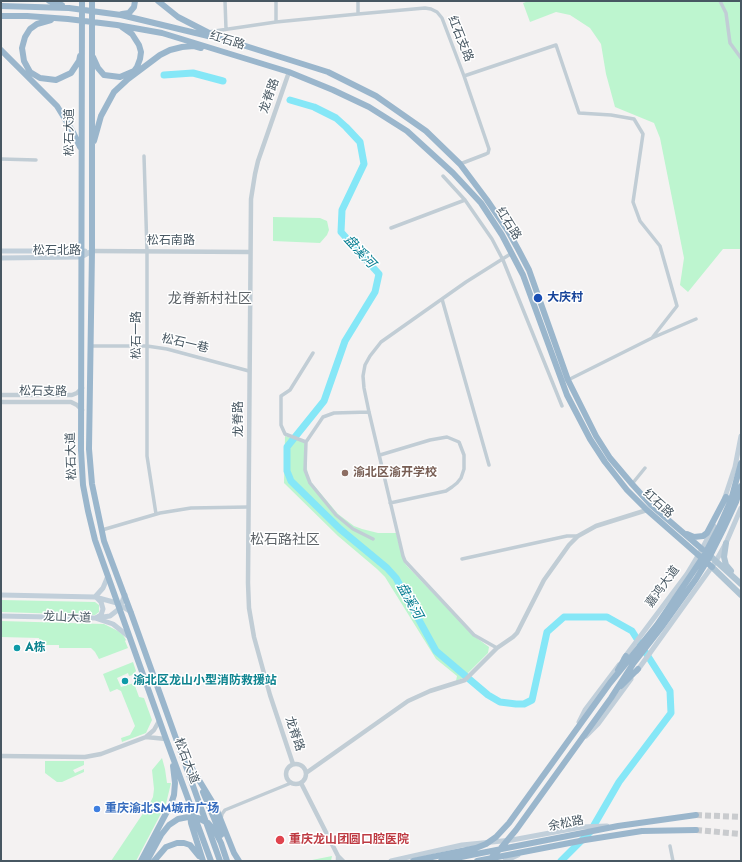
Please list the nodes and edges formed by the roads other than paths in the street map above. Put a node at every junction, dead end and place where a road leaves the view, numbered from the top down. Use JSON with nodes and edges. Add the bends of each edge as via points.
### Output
{"nodes":[{"id":1,"x":49,"y":1,"type":"edge"},
{"id":2,"x":135,"y":1,"type":"edge"},
{"id":3,"x":158,"y":1,"type":"edge"},
{"id":4,"x":225,"y":1,"type":"edge"},
{"id":5,"x":276,"y":1,"type":"edge"},
{"id":6,"x":358,"y":1,"type":"edge"},
{"id":7,"x":720,"y":1,"type":"edge"},
{"id":8,"x":82,"y":2,"type":"edge"},
{"id":9,"x":92,"y":2,"type":"edge"},
{"id":10,"x":1,"y":6,"type":"edge"},
{"id":11,"x":69,"y":8,"type":"junction"},
{"id":12,"x":358,"y":14,"type":"junction"},
{"id":13,"x":121,"y":15,"type":"junction"},
{"id":14,"x":1,"y":16,"type":"edge"},
{"id":15,"x":68,"y":19,"type":"junction"},
{"id":16,"x":276,"y":22,"type":"junction"},
{"id":17,"x":117,"y":24,"type":"junction"},
{"id":18,"x":226,"y":30,"type":"junction"},
{"id":19,"x":206,"y":32,"type":"junction"},
{"id":20,"x":233,"y":42,"type":"junction"},
{"id":21,"x":1,"y":50,"type":"edge"},
{"id":22,"x":81,"y":51,"type":"junction"},
{"id":23,"x":92,"y":53,"type":"junction"},
{"id":24,"x":230,"y":53,"type":"junction"},
{"id":25,"x":741,"y":58,"type":"edge"},
{"id":26,"x":289,"y":72,"type":"junction"},
{"id":27,"x":464,"y":76,"type":"junction"},
{"id":28,"x":81,"y":150,"type":"junction"},
{"id":29,"x":92,"y":150,"type":"junction"},
{"id":30,"x":144,"y":156,"type":"dead end"},
{"id":31,"x":1,"y":159,"type":"edge"},
{"id":32,"x":36,"y":160,"type":"dead end"},
{"id":33,"x":460,"y":164,"type":"junction"},
{"id":34,"x":443,"y":176,"type":"dead end"},
{"id":35,"x":465,"y":200,"type":"junction"},
{"id":36,"x":391,"y":228,"type":"dead end"},
{"id":37,"x":1,"y":251,"type":"edge"},
{"id":38,"x":92,"y":251,"type":"junction"},
{"id":39,"x":147,"y":251,"type":"junction"},
{"id":40,"x":250,"y":252,"type":"junction"},
{"id":41,"x":512,"y":253,"type":"junction"},
{"id":42,"x":81,"y":254,"type":"junction"},
{"id":43,"x":1,"y":258,"type":"edge"},
{"id":44,"x":503,"y":260,"type":"junction"},
{"id":45,"x":442,"y":299,"type":"junction"},
{"id":46,"x":696,"y":318,"type":"dead end"},
{"id":47,"x":652,"y":338,"type":"junction"},
{"id":48,"x":90,"y":346,"type":"junction"},
{"id":49,"x":147,"y":346,"type":"junction"},
{"id":50,"x":313,"y":353,"type":"dead end"},
{"id":51,"x":249,"y":371,"type":"junction"},
{"id":52,"x":568,"y":380,"type":"junction"},
{"id":53,"x":82,"y":388,"type":"junction"},
{"id":54,"x":1,"y":395,"type":"edge"},
{"id":55,"x":1,"y":402,"type":"edge"},
{"id":56,"x":562,"y":406,"type":"dead end"},
{"id":57,"x":82,"y":410,"type":"junction"},
{"id":58,"x":369,"y":412,"type":"junction"},
{"id":59,"x":741,"y":436,"type":"edge"},
{"id":60,"x":306,"y":442,"type":"junction"},
{"id":61,"x":380,"y":455,"type":"junction"},
{"id":62,"x":741,"y":463,"type":"edge"},
{"id":63,"x":489,"y":465,"type":"dead end"},
{"id":64,"x":645,"y":468,"type":"dead end"},
{"id":65,"x":632,"y":484,"type":"junction"},
{"id":66,"x":741,"y":486,"type":"edge"},
{"id":67,"x":726,"y":496,"type":"junction"},
{"id":68,"x":390,"y":503,"type":"junction"},
{"id":69,"x":248,"y":507,"type":"junction"},
{"id":70,"x":741,"y":508,"type":"edge"},
{"id":71,"x":647,"y":510,"type":"junction"},
{"id":72,"x":156,"y":514,"type":"junction"},
{"id":73,"x":714,"y":526,"type":"junction"},
{"id":74,"x":102,"y":530,"type":"junction"},
{"id":75,"x":681,"y":530,"type":"junction"},
{"id":76,"x":730,"y":533,"type":"junction"},
{"id":77,"x":578,"y":536,"type":"junction"},
{"id":78,"x":373,"y":539,"type":"dead end"},
{"id":79,"x":726,"y":543,"type":"junction"},
{"id":80,"x":701,"y":552,"type":"junction"},
{"id":81,"x":462,"y":559,"type":"dead end"},
{"id":82,"x":714,"y":564,"type":"junction"},
{"id":83,"x":108,"y":576,"type":"junction"},
{"id":84,"x":741,"y":580,"type":"edge"},
{"id":85,"x":741,"y":584,"type":"edge"},
{"id":86,"x":741,"y":594,"type":"edge"},
{"id":87,"x":1,"y":595,"type":"edge"},
{"id":88,"x":125,"y":595,"type":"junction"},
{"id":89,"x":96,"y":597,"type":"junction"},
{"id":90,"x":119,"y":606,"type":"junction"},
{"id":91,"x":132,"y":613,"type":"junction"},
{"id":92,"x":1,"y":616,"type":"edge"},
{"id":93,"x":95,"y":618,"type":"junction"},
{"id":94,"x":128,"y":636,"type":"junction"},
{"id":95,"x":497,"y":648,"type":"junction"},
{"id":96,"x":630,"y":660,"type":"junction"},
{"id":97,"x":638,"y":669,"type":"junction"},
{"id":98,"x":610,"y":698,"type":"junction"},
{"id":99,"x":159,"y":721,"type":"junction"},
{"id":100,"x":572,"y":735,"type":"junction"},
{"id":101,"x":146,"y":737,"type":"junction"},
{"id":102,"x":166,"y":739,"type":"junction"},
{"id":103,"x":577,"y":745,"type":"junction"},
{"id":104,"x":179,"y":747,"type":"junction"},
{"id":105,"x":170,"y":750,"type":"junction"},
{"id":106,"x":1,"y":756,"type":"edge"},
{"id":107,"x":293,"y":764,"type":"junction"},
{"id":108,"x":190,"y":767,"type":"junction"},
{"id":109,"x":306,"y":774,"type":"junction"},
{"id":110,"x":291,"y":783,"type":"junction"},
{"id":111,"x":301,"y":783,"type":"junction"},
{"id":112,"x":188,"y":798,"type":"junction"},
{"id":113,"x":216,"y":808,"type":"junction"},
{"id":114,"x":226,"y":810,"type":"junction"},
{"id":115,"x":696,"y":815,"type":"tunnel mouth"},
{"id":116,"x":220,"y":819,"type":"junction"},
{"id":117,"x":618,"y":826,"type":"junction"},
{"id":118,"x":696,"y":830,"type":"tunnel mouth"},
{"id":119,"x":670,"y":846,"type":"dead end"},
{"id":120,"x":523,"y":852,"type":"junction"},
{"id":121,"x":338,"y":859,"type":"edge"},
{"id":122,"x":228,"y":860,"type":"edge"},
{"id":123,"x":141,"y":861,"type":"edge"},
{"id":124,"x":147,"y":861,"type":"edge"},
{"id":125,"x":154,"y":861,"type":"edge"},
{"id":126,"x":203,"y":861,"type":"edge"},
{"id":127,"x":211,"y":861,"type":"edge"},
{"id":128,"x":220,"y":861,"type":"edge"},
{"id":129,"x":238,"y":861,"type":"edge"},
{"id":130,"x":343,"y":861,"type":"edge"},
{"id":131,"x":391,"y":861,"type":"edge"},
{"id":132,"x":413,"y":861,"type":"edge"},
{"id":133,"x":441,"y":861,"type":"edge"},
{"id":134,"x":477,"y":861,"type":"edge"},
{"id":135,"x":488,"y":861,"type":"edge"},
{"id":136,"x":505,"y":861,"type":"edge"},
{"id":137,"x":673,"y":861,"type":"edge"}],
"edges":[{"from":1,"to":11,"type":"highway"},
{"from":2,"to":13,"type":"highway","via":[[129,13]]},
{"from":3,"to":19,"type":"highway","via":[[178,17]]},
{"from":4,"to":18,"type":"street"},
{"from":5,"to":16,"type":"street"},
{"from":6,"to":12,"type":"street"},
{"from":7,"to":25,"type":"street","via":[[726,13],[730,43]]},
{"from":8,"to":22,"type":"highway","name":"松石大道"},
{"from":9,"to":23,"type":"highway","name":"松石大道"},
{"from":10,"to":11,"type":"highway"},
{"from":11,"to":13,"type":"highway","name":"红石路"},
{"from":12,"to":16,"type":"street","name":"红石支路"},
{"from":12,"to":27,"type":"street","name":"红石支路","via":[[425,8],[438,12]]},
{"from":13,"to":20,"type":"highway","name":"红石路"},
{"from":14,"to":15,"type":"highway"},
{"from":15,"to":17,"type":"highway","name":"红石路"},
{"from":15,"to":22,"type":"highway","via":[[44,21],[30,29],[22,48],[24,61],[30,72],[40,78],[56,80],[70,73],[79,61]]},
{"from":16,"to":18,"type":"street","name":"红石支路"},
{"from":17,"to":23,"type":"highway","via":[[136,39],[141,52],[137,66],[128,75],[104,75]]},
{"from":17,"to":24,"type":"highway","name":"红石路","via":[[162,33]]},
{"from":18,"to":19,"type":"street","name":"红石支路"},
{"from":19,"to":20,"type":"highway"},
{"from":20,"to":33,"type":"highway","name":"红石路","via":[[328,72],[365,90],[426,131]]},
{"from":21,"to":28,"type":"highway","via":[[57,106]]},
{"from":22,"to":28,"type":"highway","name":"松石大道"},
{"from":23,"to":29,"type":"highway","name":"松石大道"},
{"from":24,"to":26,"type":"highway","name":"红石路"},
{"from":24,"to":29,"type":"highway","via":[[194,46],[170,50],[160,55],[114,92],[101,116]]},
{"from":26,"to":40,"type":"street","name":"龙脊路","via":[[255,174],[251,199]]},
{"from":26,"to":41,"type":"highway","name":"红石路","via":[[351,97],[406,131],[448,168],[482,203]]},
{"from":27,"to":33,"type":"street","name":"红石支路","via":[[489,151]]},
{"from":27,"to":47,"type":"street","via":[[556,45],[579,113],[634,119],[643,134],[633,202],[640,221],[660,246],[677,306]]},
{"from":28,"to":42,"type":"highway","name":"松石大道"},
{"from":29,"to":38,"type":"highway","name":"松石大道"},
{"from":30,"to":39,"type":"street","name":"松石一路"},
{"from":31,"to":32,"type":"street"},
{"from":33,"to":52,"type":"highway","name":"红石路","via":[[508,231],[529,270]]},
{"from":34,"to":35,"type":"street"},
{"from":35,"to":36,"type":"street"},
{"from":35,"to":44,"type":"street"},
{"from":37,"to":42,"type":"main road","name":"松石北路"},
{"from":38,"to":39,"type":"street","name":"松石南路"},
{"from":38,"to":42,"type":"main road","name":"松石北路"},
{"from":38,"to":48,"type":"highway","name":"松石大道"},
{"from":39,"to":40,"type":"street","name":"松石南路"},
{"from":39,"to":49,"type":"street","name":"松石一路"},
{"from":40,"to":51,"type":"street","name":"龙脊路"},
{"from":41,"to":44,"type":"street"},
{"from":41,"to":71,"type":"highway","name":"红石路","via":[[577,416],[605,462]]},
{"from":42,"to":43,"type":"main road","name":"松石北路"},
{"from":42,"to":53,"type":"highway","name":"松石大道"},
{"from":44,"to":45,"type":"street"},
{"from":44,"to":56,"type":"street"},
{"from":45,"to":58,"type":"street","via":[[381,342],[370,356],[363,376]]},
{"from":45,"to":63,"type":"street"},
{"from":46,"to":47,"type":"street"},
{"from":47,"to":52,"type":"street"},
{"from":48,"to":49,"type":"street","name":"松石一巷"},
{"from":48,"to":74,"type":"highway","name":"松石大道","via":[[89,449],[92,484]]},
{"from":49,"to":51,"type":"street","name":"松石一巷"},
{"from":49,"to":72,"type":"street","name":"松石一路","via":[[146,456]]},
{"from":50,"to":60,"type":"street","via":[[290,390],[281,396],[281,425],[285,434]]},
{"from":51,"to":69,"type":"street","name":"龙脊路"},
{"from":52,"to":65,"type":"highway","name":"红石路","via":[[596,436]]},
{"from":53,"to":54,"type":"street","name":"松石支路","via":[[72,395]]},
{"from":53,"to":57,"type":"highway","name":"松石大道"},
{"from":55,"to":57,"type":"street","name":"松石支路","via":[[71,402]]},
{"from":57,"to":83,"type":"highway","name":"松石大道","via":[[81,450],[88,511]]},
{"from":58,"to":60,"type":"street","via":[[328,414],[318,422]]},
{"from":58,"to":61,"type":"street"},
{"from":59,"to":67,"type":"main road","name":"嘉鸿大道"},
{"from":60,"to":78,"type":"street","via":[[305,470],[310,483],[336,515],[353,529]]},
{"from":61,"to":68,"type":"street"},
{"from":61,"to":68,"type":"street","via":[[447,437],[459,442],[464,455],[461,478],[446,491]]},
{"from":62,"to":96,"type":"highway","name":"嘉鸿大道","via":[[730,500],[705,554]]},
{"from":64,"to":65,"type":"street"},
{"from":65,"to":75,"type":"highway","name":"红石路","via":[[651,505]]},
{"from":66,"to":96,"type":"highway","name":"嘉鸿大道","via":[[709,558],[696,579],[661,628]]},
{"from":67,"to":73,"type":"main road","name":"嘉鸿大道"},
{"from":67,"to":75,"type":"highway","via":[[707,533],[694,537]]},
{"from":68,"to":95,"type":"street","via":[[403,556],[408,565],[474,635]]},
{"from":69,"to":72,"type":"street","via":[[191,508]]},
{"from":69,"to":107,"type":"street","name":"龙脊路","via":[[249,608],[254,637]]},
{"from":70,"to":76,"type":"main road","name":"嘉鸿大道"},
{"from":71,"to":77,"type":"street","via":[[596,526]]},
{"from":71,"to":80,"type":"highway","name":"红石路"},
{"from":72,"to":74,"type":"street"},
{"from":73,"to":76,"type":"main road","via":[[714,532],[718,537],[724,538]]},
{"from":73,"to":80,"type":"main road","name":"嘉鸿大道"},
{"from":74,"to":88,"type":"highway","name":"松石大道"},
{"from":75,"to":80,"type":"highway","name":"红石路"},
{"from":76,"to":79,"type":"main road","name":"嘉鸿大道"},
{"from":77,"to":81,"type":"street","via":[[567,536]]},
{"from":77,"to":95,"type":"street","via":[[544,580],[517,633]]},
{"from":79,"to":82,"type":"main road","name":"嘉鸿大道"},
{"from":79,"to":84,"type":"main road","via":[[726,565]]},
{"from":80,"to":82,"type":"highway","name":"红石路"},
{"from":80,"to":96,"type":"main road","name":"嘉鸿大道","via":[[652,622]]},
{"from":82,"to":85,"type":"main road","name":"红石路"},
{"from":82,"to":86,"type":"main road","name":"红石路"},
{"from":82,"to":97,"type":"main road","name":"嘉鸿大道"},
{"from":83,"to":89,"type":"main road","name":"龙山大道"},
{"from":83,"to":90,"type":"highway","name":"松石大道"},
{"from":87,"to":89,"type":"main road","name":"龙山大道"},
{"from":88,"to":90,"type":"main road"},
{"from":88,"to":91,"type":"highway","name":"松石大道"},
{"from":89,"to":90,"type":"main road"},
{"from":89,"to":93,"type":"main road","via":[[103,609]]},
{"from":90,"to":91,"type":"main road"},
{"from":90,"to":93,"type":"main road","via":[[110,616]]},
{"from":90,"to":94,"type":"highway","name":"松石大道"},
{"from":91,"to":104,"type":"highway","name":"松石大道"},
{"from":92,"to":93,"type":"main road","name":"龙山大道"},
{"from":93,"to":94,"type":"main road","name":"龙山大道","via":[[113,624]]},
{"from":94,"to":99,"type":"highway","name":"松石大道"},
{"from":95,"to":109,"type":"street","via":[[465,680],[408,701]]},
{"from":96,"to":98,"type":"highway","name":"嘉鸿大道"},
{"from":96,"to":100,"type":"highway","name":"嘉鸿大道"},
{"from":96,"to":100,"type":"main road","name":"嘉鸿大道","via":[[585,710]]},
{"from":97,"to":98,"type":"highway"},
{"from":97,"to":103,"type":"main road","name":"嘉鸿大道","via":[[598,724]]},
{"from":98,"to":103,"type":"highway","name":"嘉鸿大道"},
{"from":99,"to":101,"type":"street"},
{"from":99,"to":102,"type":"highway","name":"松石大道"},
{"from":100,"to":132,"type":"highway","name":"嘉鸿大道","via":[[509,823],[496,837],[476,848]]},
{"from":101,"to":102,"type":"street"},
{"from":101,"to":106,"type":"street","via":[[94,756]]},
{"from":102,"to":105,"type":"highway","name":"松石大道"},
{"from":103,"to":135,"type":"highway","name":"嘉鸿大道","via":[[516,830]]},
{"from":104,"to":108,"type":"highway"},
{"from":104,"to":128,"type":"highway","name":"松石大道"},
{"from":105,"to":112,"type":"highway","name":"松石大道"},
{"from":105,"to":123,"type":"highway","via":[[175,783],[174,795]]},
{"from":107,"to":109,"type":"street","via":[[302,766]]},
{"from":107,"to":110,"type":"street","via":[[288,768],[286,775]]},
{"from":108,"to":113,"type":"highway"},
{"from":108,"to":122,"type":"highway","via":[[203,793]]},
{"from":109,"to":111,"type":"street"},
{"from":110,"to":111,"type":"street"},
{"from":110,"to":114,"type":"street"},
{"from":111,"to":121,"type":"street"},
{"from":112,"to":126,"type":"highway","via":[[191,823]]},
{"from":112,"to":127,"type":"highway","name":"松石大道"},
{"from":113,"to":114,"type":"street"},
{"from":113,"to":116,"type":"highway"},
{"from":114,"to":116,"type":"street"},
{"from":115,"to":117,"type":"highway","name":"余松路"},
{"from":116,"to":129,"type":"highway"},
{"from":117,"to":131,"type":"main road","via":[[582,827],[512,840],[462,845]]},
{"from":117,"to":133,"type":"highway","name":"余松路"},
{"from":118,"to":120,"type":"highway","name":"余松路","via":[[642,831]]},
{"from":119,"to":137,"type":"street"},
{"from":120,"to":134,"type":"highway","name":"余松路"},
{"from":120,"to":136,"type":"main road"},
{"from":121,"to":130,"type":"street"},
{"from":122,"to":124,"type":"highway","via":[[215,831],[208,823],[188,817],[178,819],[169,825]]},
{"from":125,"to":126,"type":"highway","via":[[166,847],[177,843],[190,845]]}]}
